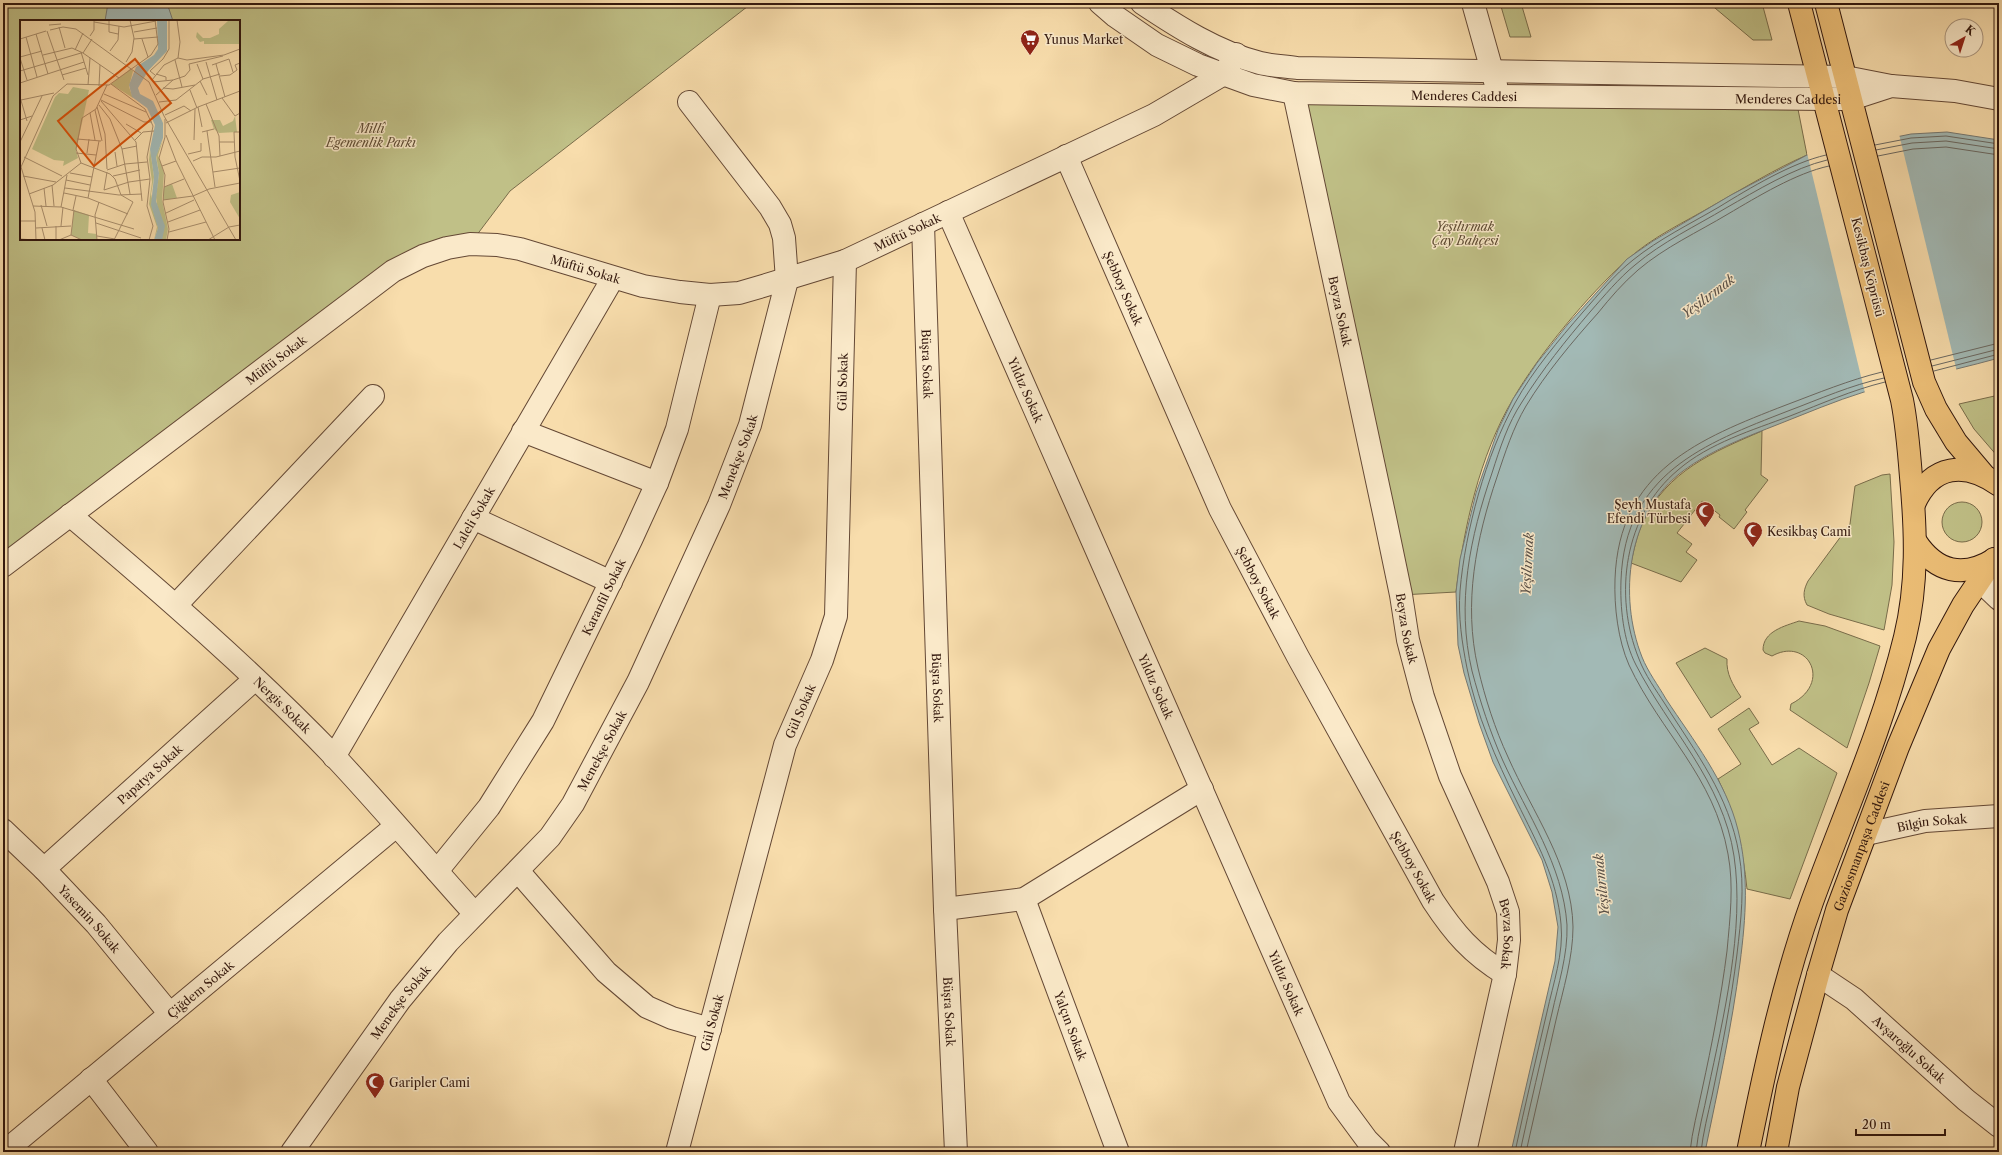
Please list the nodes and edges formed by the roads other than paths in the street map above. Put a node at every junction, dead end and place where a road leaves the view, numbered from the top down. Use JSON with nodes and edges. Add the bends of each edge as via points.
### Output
{"nodes":[{"id":1,"x":1100,"y":3,"type":"edge"},
{"id":2,"x":1142,"y":3,"type":"edge"},
{"id":3,"x":1473,"y":3,"type":"edge"},
{"id":4,"x":1799,"y":3,"type":"edge"},
{"id":5,"x":1826,"y":3,"type":"edge"},
{"id":6,"x":1236,"y":54,"type":"junction"},
{"id":7,"x":1492,"y":71,"type":"junction"},
{"id":8,"x":1224,"y":74,"type":"junction"},
{"id":9,"x":1818,"y":77,"type":"junction"},
{"id":10,"x":1845,"y":77,"type":"junction"},
{"id":11,"x":1891,"y":86,"type":"junction"},
{"id":12,"x":1294,"y":92,"type":"junction"},
{"id":13,"x":1499,"y":96,"type":"junction"},
{"id":14,"x":1851,"y":98,"type":"junction"},
{"id":15,"x":1824,"y":99,"type":"junction"},
{"id":16,"x":1999,"y":99,"type":"edge"},
{"id":17,"x":689,"y":102,"type":"dead end"},
{"id":18,"x":1066,"y":156,"type":"junction"},
{"id":19,"x":948,"y":212,"type":"junction"},
{"id":20,"x":923,"y":224,"type":"junction"},
{"id":21,"x":845,"y":261,"type":"junction"},
{"id":22,"x":613,"y":278,"type":"junction"},
{"id":23,"x":787,"y":280,"type":"junction"},
{"id":24,"x":710,"y":295,"type":"junction"},
{"id":25,"x":373,"y":396,"type":"dead end"},
{"id":26,"x":523,"y":431,"type":"junction"},
{"id":27,"x":657,"y":483,"type":"junction"},
{"id":28,"x":1995,"y":483,"type":"edge"},
{"id":29,"x":1914,"y":504,"type":"junction"},
{"id":30,"x":70,"y":516,"type":"junction"},
{"id":31,"x":473,"y":518,"type":"junction"},
{"id":32,"x":1916,"y":542,"type":"junction"},
{"id":33,"x":1997,"y":556,"type":"edge"},
{"id":34,"x":3,"y":566,"type":"edge"},
{"id":35,"x":1980,"y":581,"type":"junction"},
{"id":36,"x":611,"y":582,"type":"junction"},
{"id":37,"x":1999,"y":599,"type":"edge"},
{"id":38,"x":176,"y":605,"type":"junction"},
{"id":39,"x":255,"y":679,"type":"junction"},
{"id":40,"x":334,"y":757,"type":"junction"},
{"id":41,"x":1202,"y":788,"type":"junction"},
{"id":42,"x":1999,"y":816,"type":"edge"},
{"id":43,"x":396,"y":826,"type":"junction"},
{"id":44,"x":3,"y":830,"type":"edge"},
{"id":45,"x":1866,"y":834,"type":"junction"},
{"id":46,"x":44,"y":869,"type":"junction"},
{"id":47,"x":436,"y":871,"type":"junction"},
{"id":48,"x":518,"y":871,"type":"junction"},
{"id":49,"x":1024,"y":899,"type":"junction"},
{"id":50,"x":945,"y":909,"type":"junction"},
{"id":51,"x":475,"y":914,"type":"junction"},
{"id":52,"x":1505,"y":974,"type":"junction"},
{"id":53,"x":1818,"y":975,"type":"junction"},
{"id":54,"x":170,"y":1014,"type":"junction"},
{"id":55,"x":710,"y":1029,"type":"junction"},
{"id":56,"x":91,"y":1079,"type":"junction"},
{"id":57,"x":1999,"y":1126,"type":"edge"},
{"id":58,"x":4,"y":1152,"type":"edge"},
{"id":59,"x":147,"y":1152,"type":"edge"},
{"id":60,"x":292,"y":1152,"type":"edge"},
{"id":61,"x":677,"y":1152,"type":"edge"},
{"id":62,"x":956,"y":1152,"type":"edge"},
{"id":63,"x":1118,"y":1152,"type":"edge"},
{"id":64,"x":1379,"y":1152,"type":"edge"},
{"id":65,"x":1465,"y":1152,"type":"edge"},
{"id":66,"x":1748,"y":1152,"type":"edge"},
{"id":67,"x":1776,"y":1152,"type":"edge"}],
"edges":[{"from":1,"to":8,"type":"street","name":"Menderes Caddesi","via":[[1157,45],[1198,65]]},
{"from":2,"to":6,"type":"street","name":"Menderes Caddesi","via":[[1171,23],[1210,44]]},
{"from":3,"to":7,"type":"street"},
{"from":4,"to":9,"type":"main road","name":"Kesikbaş Köprüsü"},
{"from":5,"to":10,"type":"main road"},
{"from":6,"to":7,"type":"street","name":"Menderes Caddesi","via":[[1260,63],[1297,68]]},
{"from":6,"to":8,"type":"street"},
{"from":7,"to":9,"type":"street","name":"Menderes Caddesi"},
{"from":7,"to":13,"type":"street"},
{"from":8,"to":12,"type":"street","name":"Menderes Caddesi","via":[[1253,86]]},
{"from":8,"to":18,"type":"street","name":"Müftü Sokak","via":[[1154,115]]},
{"from":9,"to":10,"type":"street","name":"Menderes Caddesi"},
{"from":9,"to":15,"type":"main road","name":"Kesikbaş Köprüsü"},
{"from":10,"to":11,"type":"street","name":"Menderes Caddesi"},
{"from":10,"to":14,"type":"main road"},
{"from":11,"to":14,"type":"street","name":"Menderes Caddesi"},
{"from":11,"to":16,"type":"street","via":[[1955,91]]},
{"from":12,"to":13,"type":"street","name":"Menderes Caddesi"},
{"from":12,"to":52,"type":"street","name":"Beyza Sokak","via":[[1383,510],[1408,640],[1423,697],[1450,776],[1498,882],[1508,912],[1509,940]]},
{"from":13,"to":15,"type":"street","name":"Menderes Caddesi"},
{"from":14,"to":15,"type":"street","name":"Menderes Caddesi"},
{"from":14,"to":28,"type":"main road","via":[[1924,382],[1936,409],[1956,442]]},
{"from":15,"to":29,"type":"main road","name":"Kesikbaş Köprüsü","via":[[1906,419]]},
{"from":17,"to":23,"type":"street","name":"Menekşe Sokak","via":[[770,207],[780,224]]},
{"from":18,"to":19,"type":"street","name":"Müftü Sokak"},
{"from":18,"to":52,"type":"street","name":"Şebboy Sokak","via":[[1220,509],[1298,657],[1449,926],[1483,960]]},
{"from":19,"to":20,"type":"street","name":"Müftü Sokak"},
{"from":19,"to":41,"type":"street","name":"Yıldız Sokak"},
{"from":20,"to":21,"type":"street","name":"Müftü Sokak"},
{"from":20,"to":50,"type":"street","name":"Büşra Sokak"},
{"from":21,"to":23,"type":"street","name":"Müftü Sokak"},
{"from":21,"to":55,"type":"street","name":"Gül Sokak","via":[[836,616],[822,660],[785,745]]},
{"from":22,"to":24,"type":"street","name":"Müftü Sokak","via":[[643,286]]},
{"from":22,"to":26,"type":"street","name":"Laleli Sokak"},
{"from":22,"to":30,"type":"street","name":"Müftü Sokak","via":[[520,249],[497,245],[470,244],[423,256],[393,271]]},
{"from":23,"to":24,"type":"street","name":"Müftü Sokak","via":[[739,293]]},
{"from":23,"to":48,"type":"street","name":"Menekşe Sokak","via":[[750,424],[719,505],[638,682],[594,766],[573,804],[550,836]]},
{"from":24,"to":27,"type":"street","name":"Karanfil Sokak","via":[[677,429]]},
{"from":25,"to":38,"type":"street"},
{"from":26,"to":27,"type":"street"},
{"from":26,"to":31,"type":"street","name":"Laleli Sokak"},
{"from":27,"to":36,"type":"street","name":"Karanfil Sokak"},
{"from":28,"to":29,"type":"main road","via":[[1970,470],[1955,470],[1930,481]]},
{"from":29,"to":32,"type":"main road","name":"Kesikbaş Köprüsü"},
{"from":30,"to":34,"type":"street","name":"Müftü Sokak"},
{"from":30,"to":38,"type":"street","name":"Nergis Sokak"},
{"from":31,"to":36,"type":"street"},
{"from":31,"to":40,"type":"street","name":"Laleli Sokak"},
{"from":32,"to":33,"type":"main road","via":[[1924,554],[1936,564],[1951,570],[1967,571],[1981,567]]},
{"from":32,"to":66,"type":"main road","via":[[1914,588],[1900,654],[1874,738],[1811,904],[1791,968],[1762,1082]]},
{"from":33,"to":35,"type":"main road","name":"Gaziosmanpaşa Caddesi"},
{"from":35,"to":37,"type":"street"},
{"from":35,"to":45,"type":"main road","name":"Gaziosmanpaşa Caddesi","via":[[1963,605],[1939,649],[1898,747]]},
{"from":36,"to":47,"type":"street","name":"Karanfil Sokak","via":[[543,721],[489,807]]},
{"from":38,"to":39,"type":"street","name":"Nergis Sokak"},
{"from":39,"to":40,"type":"street","name":"Nergis Sokak"},
{"from":39,"to":46,"type":"street","name":"Papatya Sokak"},
{"from":40,"to":43,"type":"street","name":"Nergis Sokak"},
{"from":41,"to":49,"type":"street"},
{"from":41,"to":64,"type":"street","name":"Yıldız Sokak","via":[[1339,1102]]},
{"from":42,"to":45,"type":"street","name":"Bilgin Sokak","via":[[1924,821]]},
{"from":43,"to":47,"type":"street","name":"Nergis Sokak"},
{"from":43,"to":54,"type":"street","name":"Çiğdem Sokak"},
{"from":44,"to":46,"type":"street","name":"Yasemin Sokak"},
{"from":45,"to":53,"type":"main road","name":"Gaziosmanpaşa Caddesi","via":[[1837,910]]},
{"from":46,"to":54,"type":"street","name":"Yasemin Sokak","via":[[96,924]]},
{"from":47,"to":51,"type":"street","name":"Nergis Sokak"},
{"from":48,"to":51,"type":"street","name":"Menekşe Sokak"},
{"from":48,"to":55,"type":"street","via":[[606,972],[647,1007],[672,1018]]},
{"from":49,"to":50,"type":"street"},
{"from":49,"to":63,"type":"street","name":"Yalçın Sokak"},
{"from":50,"to":62,"type":"street","name":"Büşra Sokak"},
{"from":51,"to":60,"type":"street","name":"Menekşe Sokak","via":[[400,1000]]},
{"from":52,"to":65,"type":"street","name":"Beyza Sokak"},
{"from":53,"to":57,"type":"street","name":"Avşaroğlu Sokak","via":[[1854,1000],[1966,1100]]},
{"from":53,"to":67,"type":"main road","name":"Gaziosmanpaşa Caddesi","via":[[1788,1087]]},
{"from":54,"to":56,"type":"street","name":"Çiğdem Sokak"},
{"from":55,"to":61,"type":"street","name":"Gül Sokak"},
{"from":56,"to":58,"type":"street","name":"Çiğdem Sokak"},
{"from":56,"to":59,"type":"street"}]}
